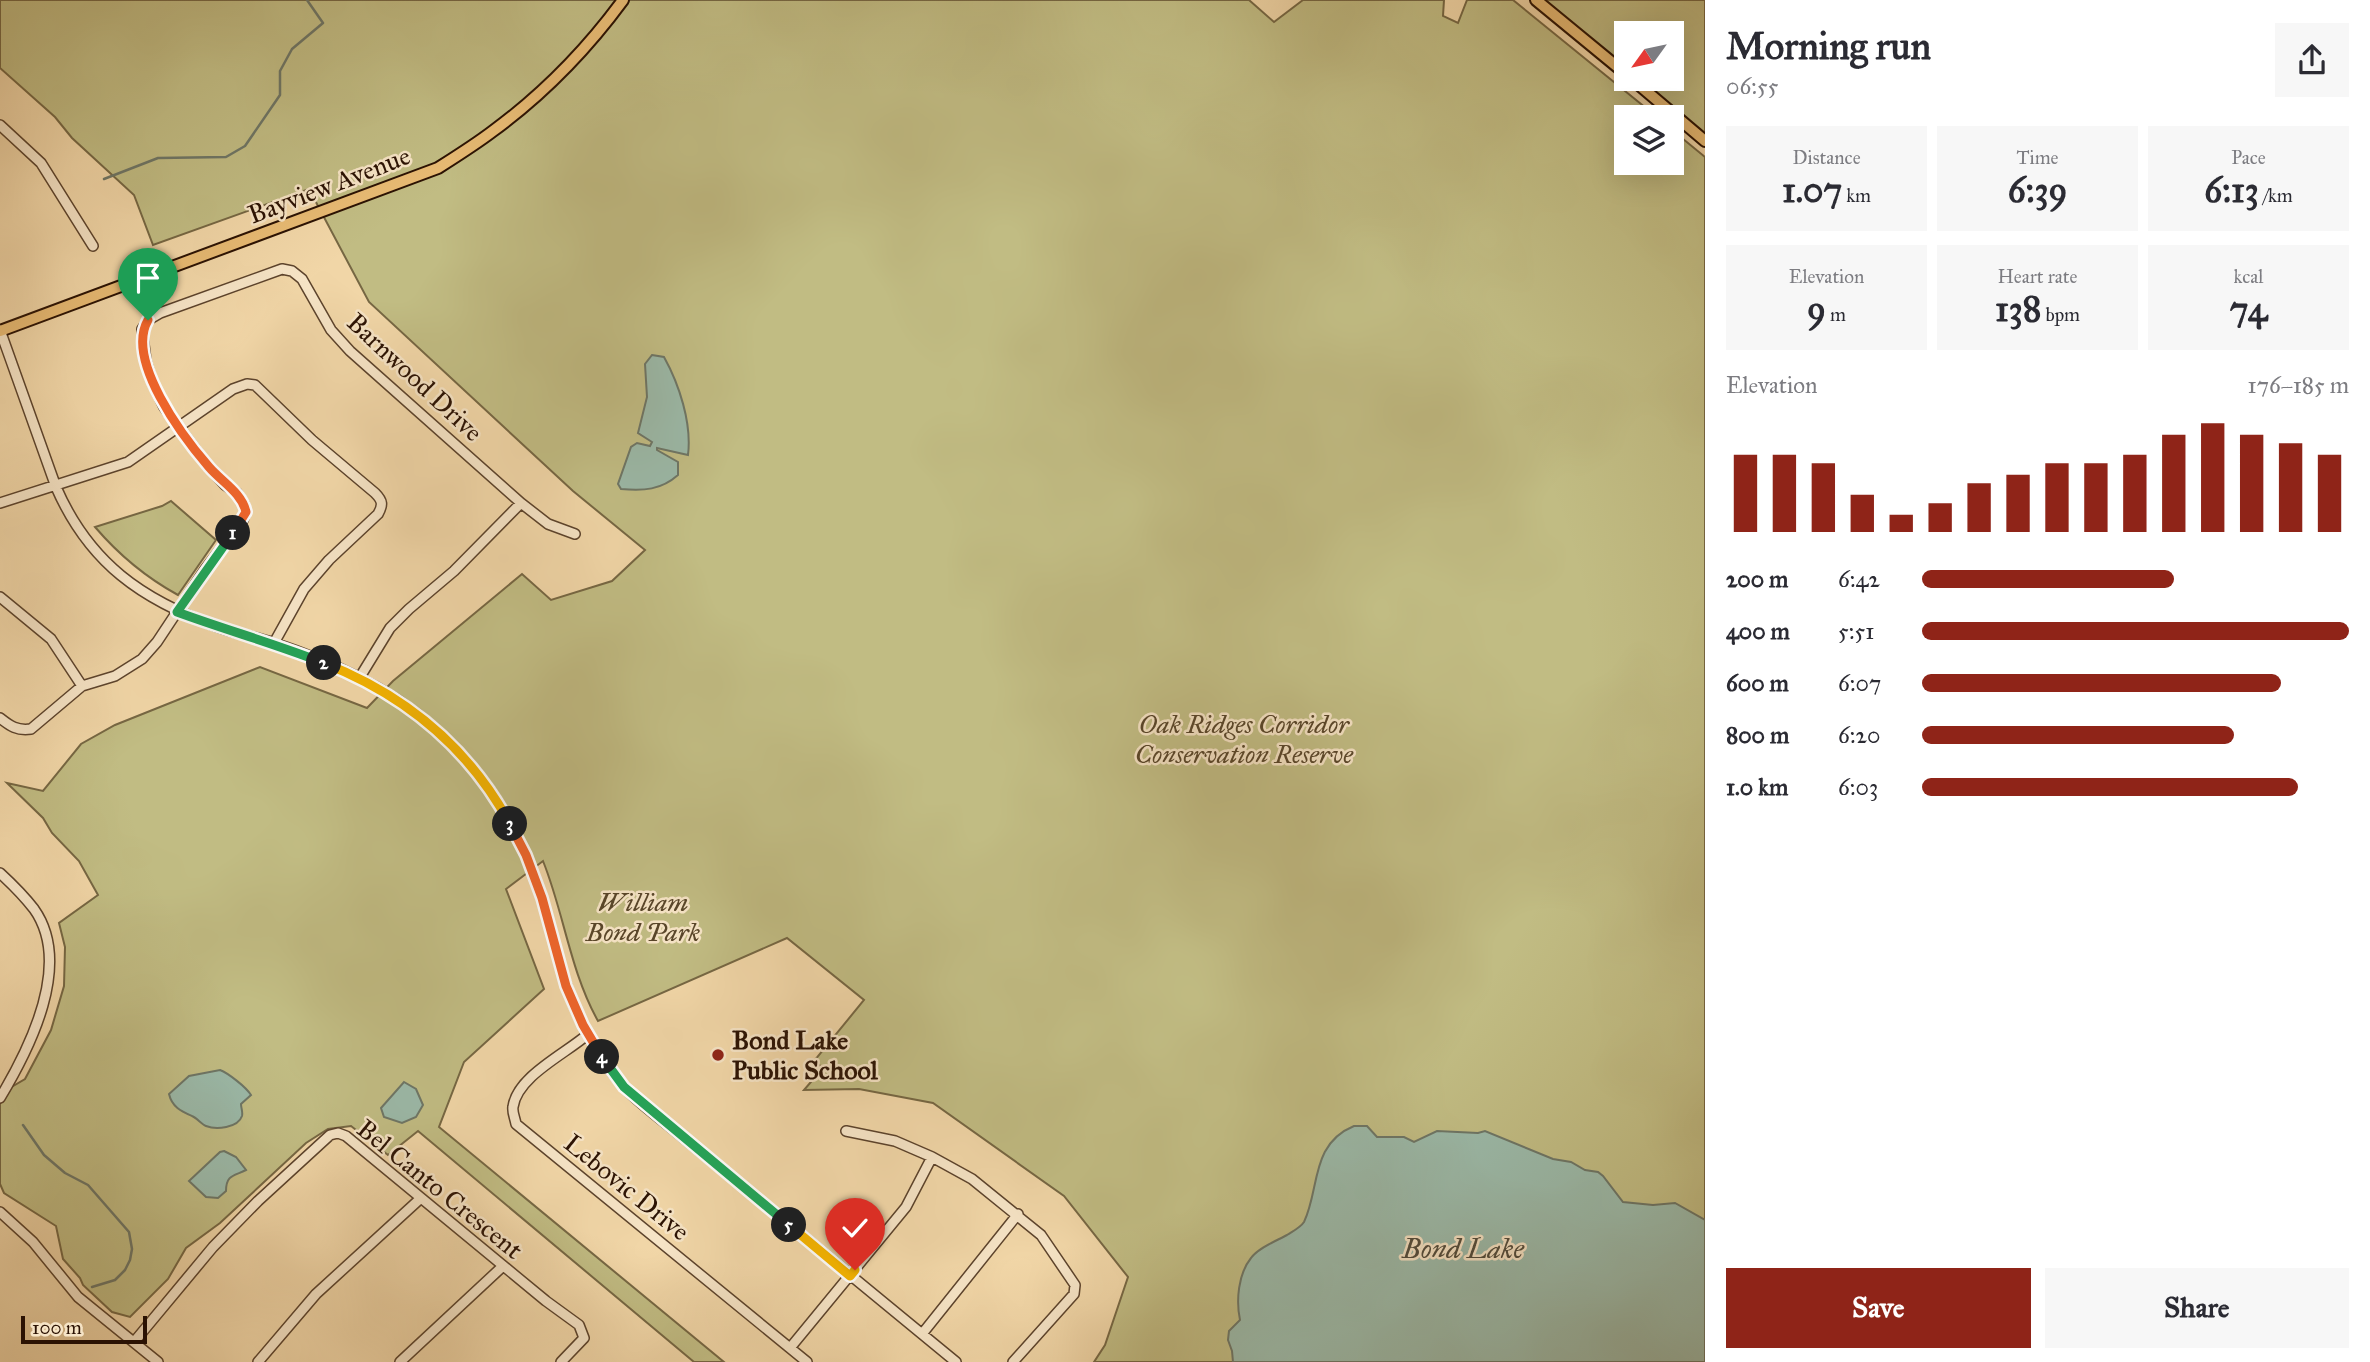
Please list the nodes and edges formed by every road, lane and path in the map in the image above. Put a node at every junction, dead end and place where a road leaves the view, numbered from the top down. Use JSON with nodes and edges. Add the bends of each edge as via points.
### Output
{"nodes":[{"id":1,"x":623,"y":0,"type":"edge"},
{"id":2,"x":1536,"y":0,"type":"edge"},
{"id":3,"x":1614,"y":64,"type":"edge"},
{"id":4,"x":1646,"y":91,"type":"edge"},
{"id":5,"x":0,"y":125,"type":"edge"},
{"id":6,"x":1705,"y":141,"type":"edge"},
{"id":7,"x":93,"y":246,"type":"dead end"},
{"id":8,"x":0,"y":331,"type":"edge"},
{"id":9,"x":179,"y":427,"type":"junction"},
{"id":10,"x":56,"y":487,"type":"junction"},
{"id":11,"x":0,"y":503,"type":"edge"},
{"id":12,"x":521,"y":503,"type":"junction"},
{"id":13,"x":575,"y":534,"type":"dead end"},
{"id":14,"x":0,"y":597,"type":"edge"},
{"id":15,"x":177,"y":612,"type":"junction"},
{"id":16,"x":274,"y":643,"type":"junction"},
{"id":17,"x":360,"y":677,"type":"junction"},
{"id":18,"x":82,"y":686,"type":"junction"},
{"id":19,"x":0,"y":718,"type":"edge"},
{"id":20,"x":0,"y":873,"type":"edge"},
{"id":21,"x":588,"y":1034,"type":"junction"},
{"id":22,"x":0,"y":1098,"type":"edge"},
{"id":23,"x":846,"y":1131,"type":"dead end"},
{"id":24,"x":932,"y":1157,"type":"junction"},
{"id":25,"x":421,"y":1198,"type":"junction"},
{"id":26,"x":0,"y":1212,"type":"edge"},
{"id":27,"x":1018,"y":1214,"type":"junction"},
{"id":28,"x":503,"y":1266,"type":"junction"},
{"id":29,"x":850,"y":1276,"type":"junction"},
{"id":30,"x":922,"y":1334,"type":"junction"},
{"id":31,"x":134,"y":1342,"type":"junction"},
{"id":32,"x":790,"y":1348,"type":"junction"},
{"id":33,"x":158,"y":1362,"type":"edge"},
{"id":34,"x":258,"y":1362,"type":"edge"},
{"id":35,"x":401,"y":1362,"type":"edge"},
{"id":36,"x":561,"y":1362,"type":"edge"},
{"id":37,"x":807,"y":1362,"type":"edge"},
{"id":38,"x":956,"y":1362,"type":"edge"},
{"id":39,"x":1013,"y":1362,"type":"edge"}],
"edges":[{"from":1,"to":8,"type":"main road","name":"Bayview Avenue","via":[[555,77],[494,131],[439,168]]},
{"from":2,"to":3,"type":"main road"},
{"from":4,"to":6,"type":"main road"},
{"from":5,"to":7,"type":"street","via":[[41,163]]},
{"from":8,"to":10,"type":"street"},
{"from":9,"to":10,"type":"street","via":[[128,462]]},
{"from":9,"to":12,"type":"street","name":"Barnwood Drive","via":[[164,407],[149,372],[142,329],[148,320],[282,269],[292,271],[350,351]]},
{"from":9,"to":15,"type":"street","via":[[207,465],[237,493],[246,512]]},
{"from":9,"to":16,"type":"street","via":[[233,389],[255,385],[382,500],[378,514],[304,589]]},
{"from":10,"to":11,"type":"street"},
{"from":10,"to":15,"type":"street","via":[[95,552],[118,575]]},
{"from":12,"to":13,"type":"street","name":"Barnwood Drive","via":[[548,524]]},
{"from":12,"to":17,"type":"street","via":[[390,628]]},
{"from":14,"to":18,"type":"street","via":[[51,639]]},
{"from":15,"to":16,"type":"street"},
{"from":15,"to":18,"type":"street","via":[[142,659],[115,676]]},
{"from":16,"to":17,"type":"street"},
{"from":17,"to":21,"type":"street","via":[[430,724],[458,749],[494,793],[526,855],[566,986]]},
{"from":18,"to":19,"type":"street","via":[[31,729],[11,727]]},
{"from":20,"to":22,"type":"street","via":[[35,911],[46,934],[50,966],[45,998],[23,1057]]},
{"from":21,"to":29,"type":"street","via":[[624,1087]]},
{"from":21,"to":32,"type":"street","name":"Lebovic Drive","via":[[540,1070],[516,1096],[512,1109],[516,1124]]},
{"from":23,"to":24,"type":"street","via":[[895,1141]]},
{"from":24,"to":27,"type":"street","via":[[972,1179]]},
{"from":24,"to":29,"type":"street","via":[[906,1207]]},
{"from":25,"to":28,"type":"street","name":"Bel Canto Crescent"},
{"from":25,"to":31,"type":"street","name":"Bel Canto Crescent","via":[[346,1136],[330,1135],[213,1247]]},
{"from":25,"to":34,"type":"street","via":[[316,1294]]},
{"from":26,"to":31,"type":"street","via":[[33,1242],[78,1297]]},
{"from":27,"to":30,"type":"street"},
{"from":27,"to":39,"type":"street","via":[[1041,1235],[1075,1284],[1068,1302]]},
{"from":28,"to":35,"type":"street"},
{"from":28,"to":36,"type":"street","name":"Bel Canto Crescent","via":[[579,1325],[582,1341]]},
{"from":29,"to":30,"type":"street"},
{"from":29,"to":32,"type":"street"},
{"from":30,"to":38,"type":"street"},
{"from":31,"to":33,"type":"street"},
{"from":32,"to":37,"type":"street","name":"Lebovic Drive"}]}
